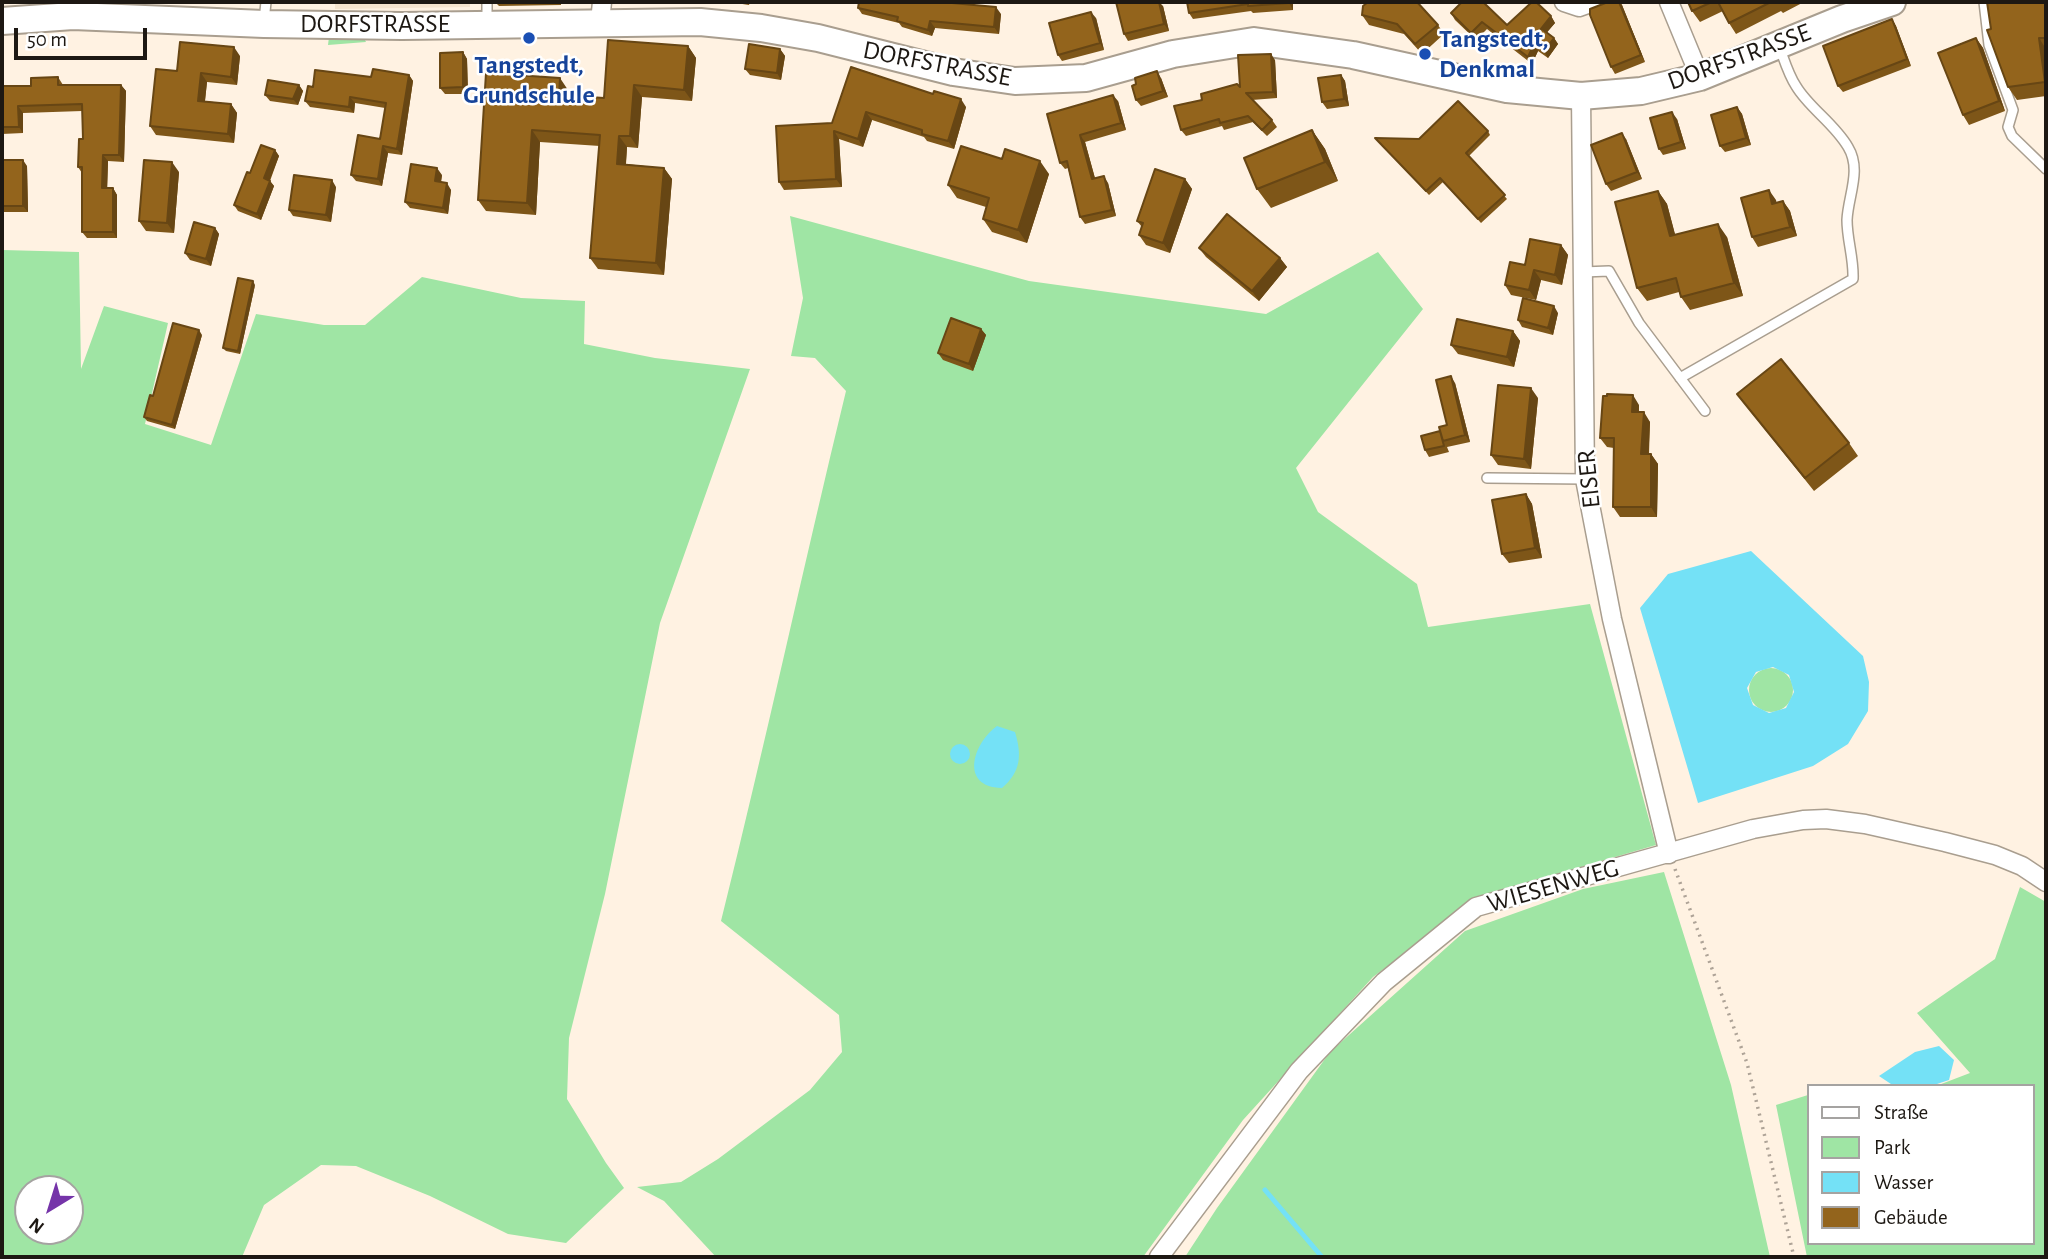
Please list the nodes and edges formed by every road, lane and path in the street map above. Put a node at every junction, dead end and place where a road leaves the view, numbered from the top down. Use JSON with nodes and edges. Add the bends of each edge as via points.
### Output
{"nodes":[{"id":1,"x":1564,"y":2,"type":"edge"},
{"id":2,"x":1593,"y":2,"type":"edge"},
{"id":3,"x":1669,"y":2,"type":"edge"},
{"id":4,"x":1892,"y":2,"type":"edge"},
{"id":5,"x":1984,"y":2,"type":"edge"},
{"id":6,"x":601,"y":12,"type":"edge"},
{"id":7,"x":265,"y":13,"type":"edge"},
{"id":8,"x":487,"y":13,"type":"edge"},
{"id":9,"x":2,"y":20,"type":"edge"},
{"id":10,"x":1779,"y":45,"type":"junction"},
{"id":11,"x":1700,"y":77,"type":"junction"},
{"id":12,"x":1581,"y":96,"type":"junction"},
{"id":13,"x":2046,"y":169,"type":"edge"},
{"id":14,"x":1583,"y":272,"type":"junction"},
{"id":15,"x":1680,"y":378,"type":"junction"},
{"id":16,"x":1705,"y":411,"type":"dead end"},
{"id":17,"x":1487,"y":478,"type":"dead end"},
{"id":18,"x":1585,"y":479,"type":"junction"},
{"id":19,"x":1670,"y":854,"type":"junction"},
{"id":20,"x":2046,"y":882,"type":"edge"},
{"id":21,"x":1159,"y":1257,"type":"edge"},
{"id":22,"x":1794,"y":1257,"type":"edge"}],
"edges":[{"from":1,"to":2,"type":"street","via":[[1579,8]]},
{"from":3,"to":11,"type":"street"},
{"from":4,"to":10,"type":"main road","name":"DORFSTRASSE"},
{"from":5,"to":13,"type":"lane","via":[[1989,45],[2013,110],[2008,127],[2011,136]]},
{"from":6,"to":8,"type":"main road","name":"DORFSTRASSE"},
{"from":6,"to":12,"type":"main road","name":"DORFSTRASSE","via":[[761,28],[1015,82],[1086,78],[1173,54],[1254,41],[1353,55],[1507,89]]},
{"from":7,"to":8,"type":"main road","name":"DORFSTRASSE"},
{"from":7,"to":9,"type":"main road","name":"DORFSTRASSE"},
{"from":10,"to":11,"type":"main road","name":"DORFSTRASSE"},
{"from":10,"to":15,"type":"lane","via":[[1796,86],[1850,149],[1854,177],[1847,223],[1853,279]]},
{"from":11,"to":12,"type":"main road","name":"DORFSTRASSE","via":[[1641,91]]},
{"from":12,"to":14,"type":"street","name":"EISER"},
{"from":14,"to":15,"type":"lane","via":[[1609,271],[1639,323]]},
{"from":14,"to":18,"type":"street","name":"EISER"},
{"from":15,"to":16,"type":"lane"},
{"from":17,"to":18,"type":"lane"},
{"from":18,"to":19,"type":"street","name":"EISER","via":[[1612,619]]},
{"from":19,"to":20,"type":"street","name":"WIESENWEG","via":[[1753,829],[1826,819],[1995,855]]},
{"from":19,"to":21,"type":"street","name":"WIESENWEG","via":[[1476,906],[1384,982],[1299,1071]]},
{"from":19,"to":22,"type":"path","via":[[1747,1063]]}]}
